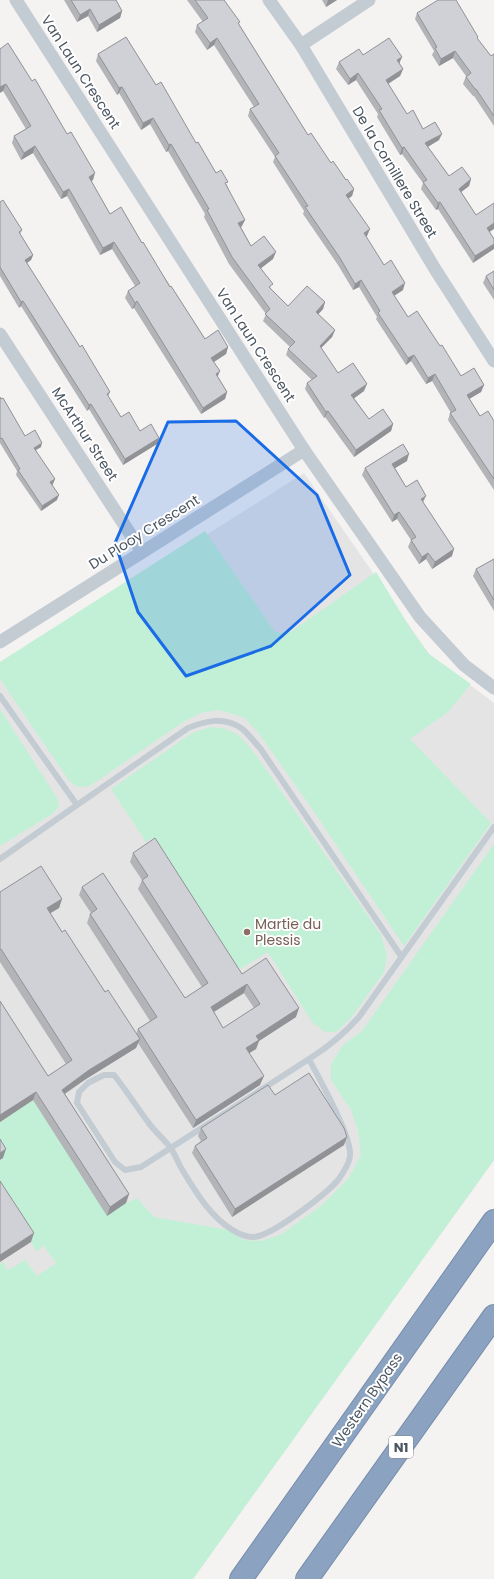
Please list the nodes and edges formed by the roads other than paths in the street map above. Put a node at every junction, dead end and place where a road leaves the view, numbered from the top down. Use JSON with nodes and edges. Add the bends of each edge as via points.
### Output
{"nodes":[{"id":1,"x":16,"y":0,"type":"edge"},
{"id":2,"x":269,"y":0,"type":"edge"},
{"id":3,"x":370,"y":0,"type":"edge"},
{"id":4,"x":301,"y":46,"type":"junction"},
{"id":5,"x":0,"y":334,"type":"edge"},
{"id":6,"x":494,"y":360,"type":"edge"},
{"id":7,"x":304,"y":450,"type":"junction"},
{"id":8,"x":142,"y":552,"type":"junction"},
{"id":9,"x":0,"y":642,"type":"edge"},
{"id":10,"x":494,"y":688,"type":"edge"},
{"id":11,"x":0,"y":696,"type":"edge"},
{"id":12,"x":77,"y":805,"type":"junction"},
{"id":13,"x":494,"y":827,"type":"edge"},
{"id":14,"x":0,"y":859,"type":"edge"},
{"id":15,"x":401,"y":956,"type":"junction"},
{"id":16,"x":309,"y":1059,"type":"junction"},
{"id":17,"x":170,"y":1147,"type":"junction"},
{"id":18,"x":494,"y":1221,"type":"edge"},
{"id":19,"x":494,"y":1316,"type":"edge"},
{"id":20,"x":241,"y":1579,"type":"edge"},
{"id":21,"x":307,"y":1579,"type":"edge"}],
"edges":[{"from":1,"to":7,"type":"street","name":"Van Laun Crescent"},
{"from":2,"to":4,"type":"street","name":"De la Cornillere Street"},
{"from":3,"to":4,"type":"street"},
{"from":4,"to":6,"type":"street","name":"De la Cornillere Street","via":[[435,269]]},
{"from":5,"to":8,"type":"street","name":"McArthur Street"},
{"from":7,"to":8,"type":"street","name":"Du Plooy Crescent"},
{"from":7,"to":10,"type":"street","name":"Van Laun Crescent","via":[[420,617],[464,665]]},
{"from":8,"to":9,"type":"street","name":"Du Plooy Crescent"},
{"from":11,"to":12,"type":"lane"},
{"from":12,"to":14,"type":"lane"},
{"from":12,"to":15,"type":"lane","via":[[188,728],[209,720],[225,721],[241,728],[264,753]]},
{"from":13,"to":15,"type":"lane"},
{"from":15,"to":16,"type":"lane","via":[[359,1017],[346,1031]]},
{"from":16,"to":17,"type":"lane"},
{"from":16,"to":17,"type":"lane","via":[[343,1128],[350,1155],[347,1166],[326,1193],[280,1226],[254,1237],[230,1228],[216,1217],[203,1201]]},
{"from":17,"to":17,"type":"lane","via":[[148,1123],[114,1075],[104,1075],[88,1083],[79,1092],[77,1103],[115,1162],[125,1170],[141,1167]]},
{"from":18,"to":20,"type":"highway","name":"Western Bypass"},
{"from":19,"to":21,"type":"highway","number":"N1"}]}
